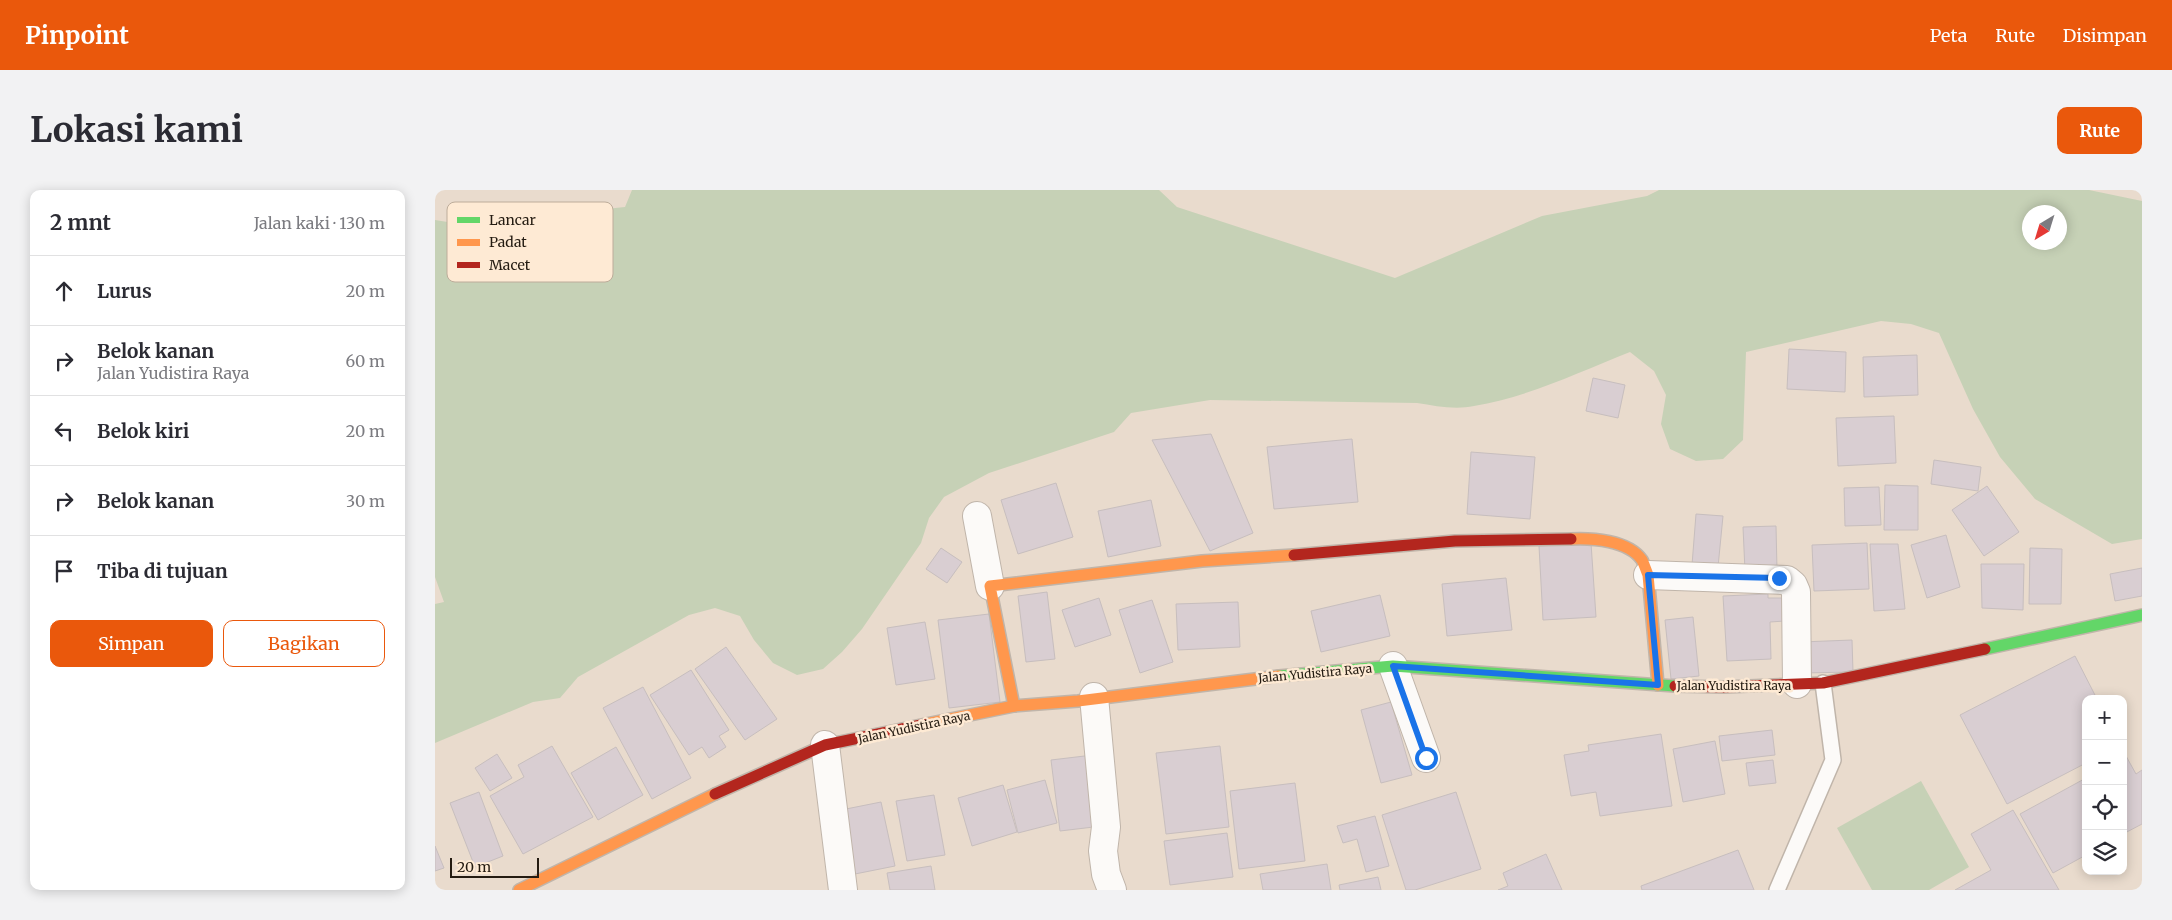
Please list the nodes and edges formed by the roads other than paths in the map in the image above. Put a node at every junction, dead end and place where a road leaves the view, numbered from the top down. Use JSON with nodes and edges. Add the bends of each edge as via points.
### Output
{"nodes":[{"id":1,"x":977,"y":516,"type":"dead end"},
{"id":2,"x":1648,"y":575,"type":"junction"},
{"id":3,"x":990,"y":586,"type":"junction"},
{"id":4,"x":2142,"y":615,"type":"edge"},
{"id":5,"x":1393,"y":666,"type":"junction"},
{"id":6,"x":1810,"y":684,"type":"junction"},
{"id":7,"x":1658,"y":685,"type":"junction"},
{"id":8,"x":1094,"y":697,"type":"junction"},
{"id":9,"x":1014,"y":706,"type":"junction"},
{"id":10,"x":825,"y":745,"type":"junction"},
{"id":11,"x":1426,"y":758,"type":"dead end"},
{"id":12,"x":519,"y":890,"type":"edge"},
{"id":13,"x":843,"y":890,"type":"edge"},
{"id":14,"x":1112,"y":890,"type":"edge"},
{"id":15,"x":1777,"y":890,"type":"edge"}],
"edges":[{"from":1,"to":3,"type":"street"},
{"from":2,"to":3,"type":"street","via":[[1641,559],[1623,547],[1598,538],[1455,541],[1202,561]]},
{"from":2,"to":6,"type":"street","via":[[1787,580],[1796,592]]},
{"from":2,"to":7,"type":"street"},
{"from":3,"to":9,"type":"street"},
{"from":4,"to":6,"type":"street","name":"Jalan Yudistira Raya"},
{"from":5,"to":7,"type":"street","name":"Jalan Yudistira Raya"},
{"from":5,"to":8,"type":"street","name":"Jalan Yudistira Raya"},
{"from":5,"to":11,"type":"street"},
{"from":6,"to":7,"type":"street","name":"Jalan Yudistira Raya"},
{"from":6,"to":15,"type":"lane","via":[[1833,760]]},
{"from":8,"to":9,"type":"street","name":"Jalan Yudistira Raya"},
{"from":8,"to":14,"type":"street","via":[[1106,827],[1103,852]]},
{"from":9,"to":10,"type":"street","name":"Jalan Yudistira Raya"},
{"from":10,"to":12,"type":"street","name":"Jalan Yudistira Raya","via":[[671,814]]},
{"from":10,"to":13,"type":"street"}]}
